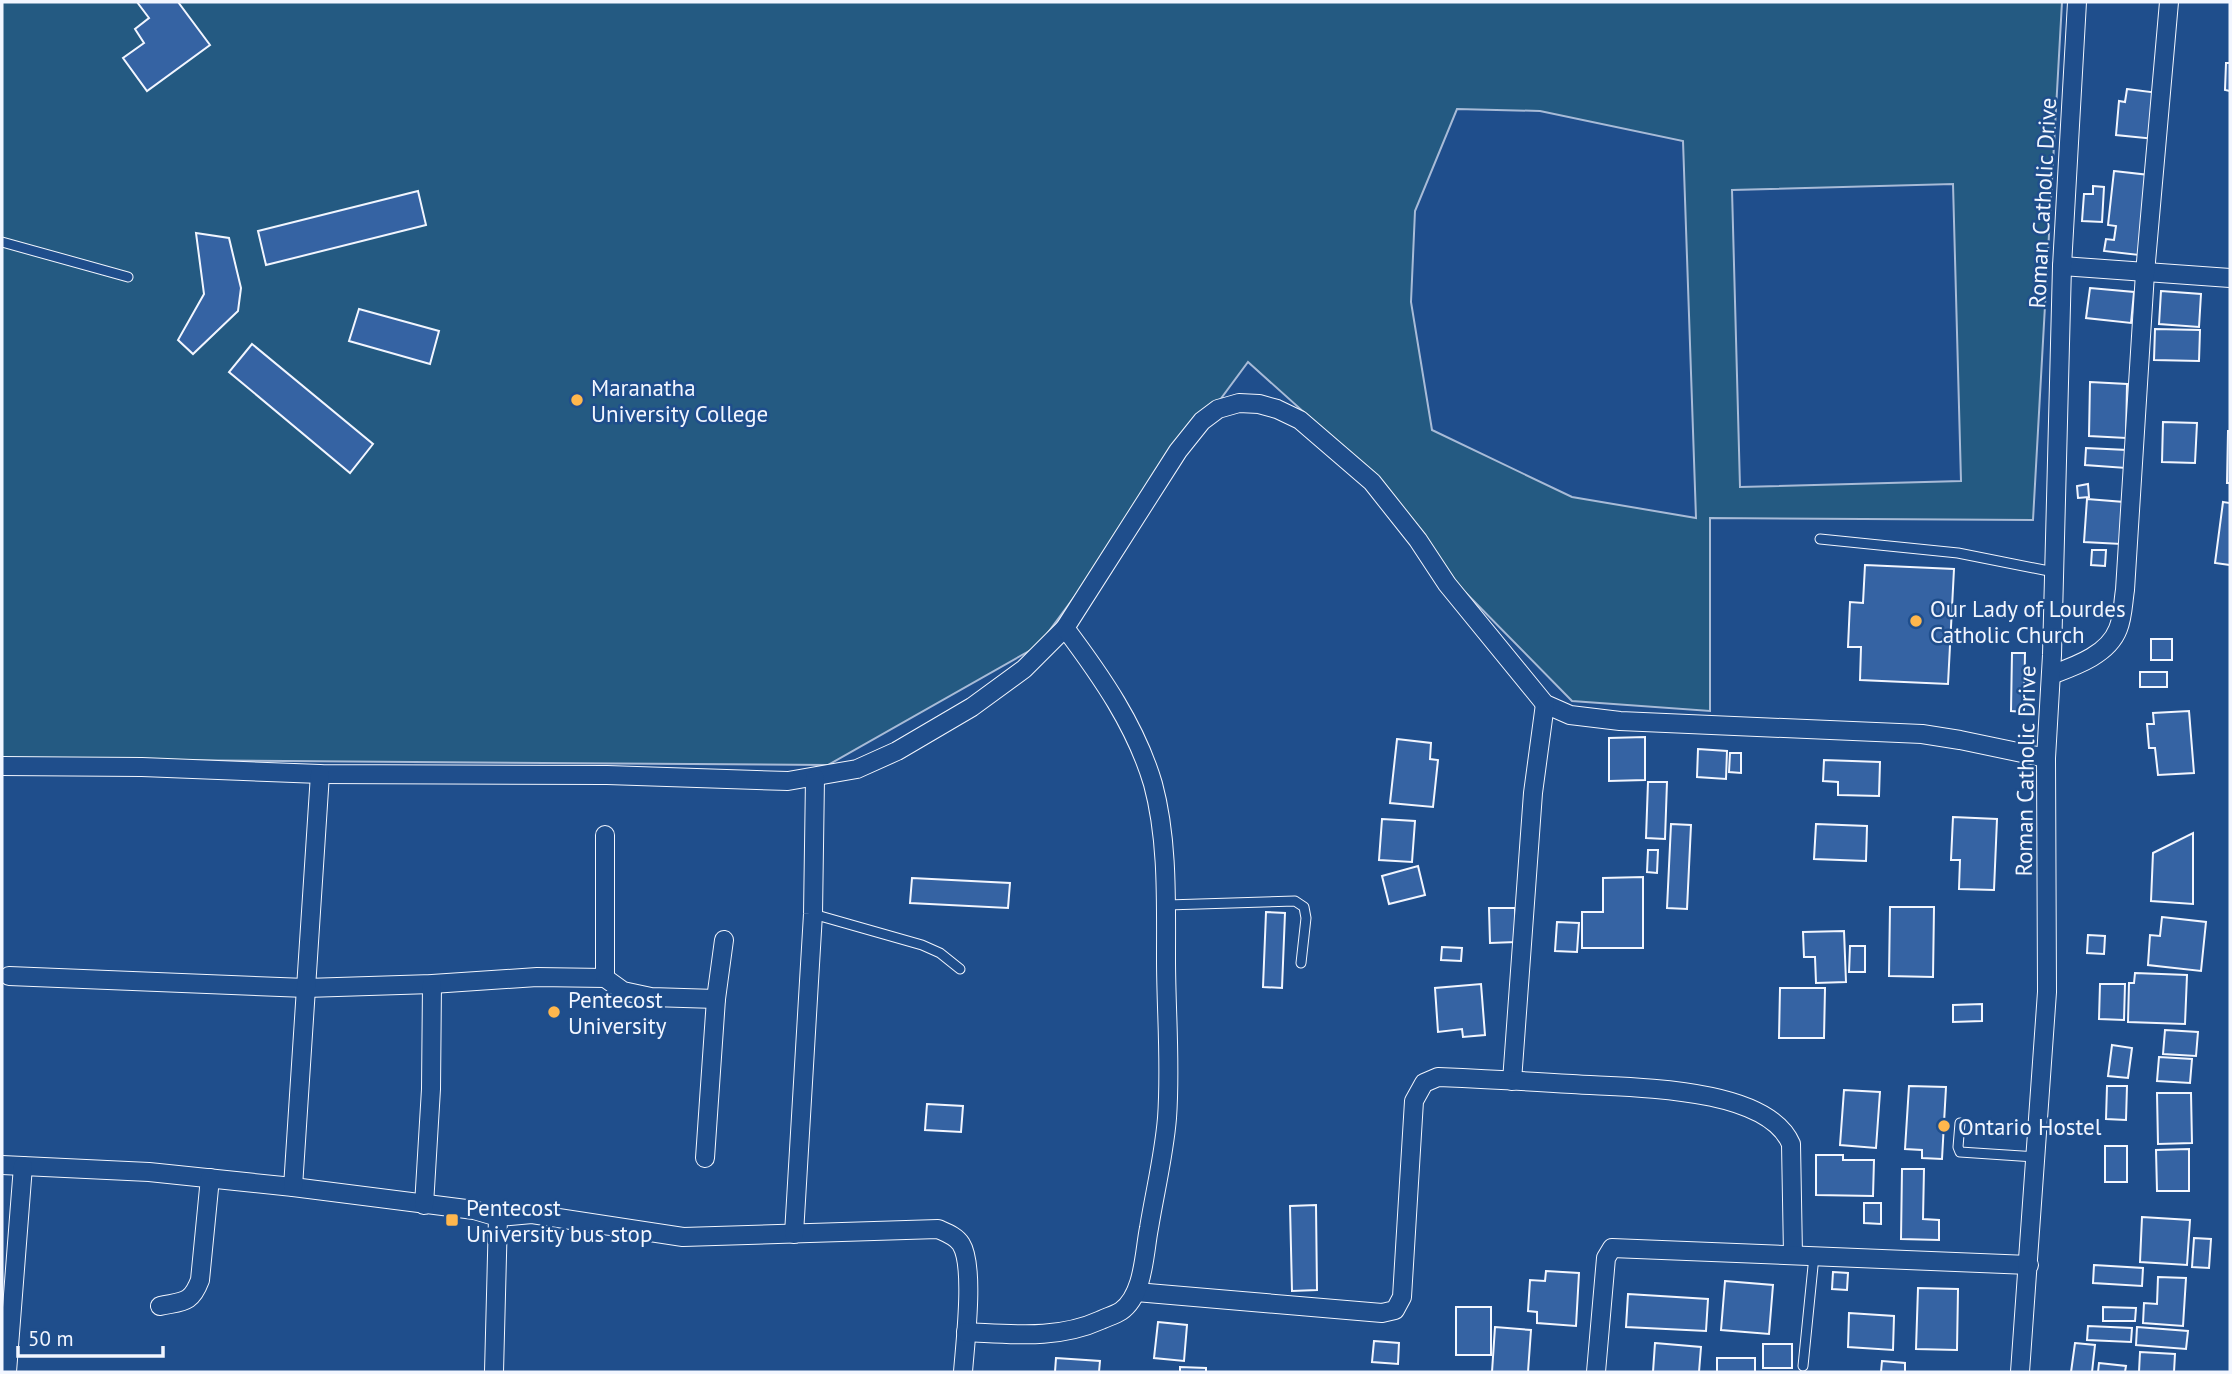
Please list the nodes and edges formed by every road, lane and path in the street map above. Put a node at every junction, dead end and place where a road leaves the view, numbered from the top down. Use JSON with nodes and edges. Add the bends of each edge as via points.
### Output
{"nodes":[{"id":1,"x":2077,"y":2,"type":"edge"},
{"id":2,"x":2169,"y":2,"type":"edge"},
{"id":3,"x":2,"y":242,"type":"edge"},
{"id":4,"x":2062,"y":266,"type":"junction"},
{"id":5,"x":2145,"y":272,"type":"junction"},
{"id":6,"x":128,"y":278,"type":"dead end"},
{"id":7,"x":2230,"y":278,"type":"edge"},
{"id":8,"x":1819,"y":539,"type":"dead end"},
{"id":9,"x":2054,"y":572,"type":"junction"},
{"id":10,"x":1065,"y":628,"type":"junction"},
{"id":11,"x":2051,"y":675,"type":"junction"},
{"id":12,"x":1545,"y":704,"type":"junction"},
{"id":13,"x":2046,"y":758,"type":"junction"},
{"id":14,"x":2,"y":766,"type":"edge"},
{"id":15,"x":320,"y":774,"type":"junction"},
{"id":16,"x":816,"y":778,"type":"junction"},
{"id":17,"x":605,"y":835,"type":"dead end"},
{"id":18,"x":1167,"y":905,"type":"junction"},
{"id":19,"x":813,"y":914,"type":"junction"},
{"id":20,"x":724,"y":940,"type":"dead end"},
{"id":21,"x":1301,"y":963,"type":"dead end"},
{"id":22,"x":960,"y":969,"type":"dead end"},
{"id":23,"x":9,"y":976,"type":"dead end"},
{"id":24,"x":605,"y":978,"type":"junction"},
{"id":25,"x":432,"y":984,"type":"junction"},
{"id":26,"x":306,"y":988,"type":"junction"},
{"id":27,"x":716,"y":999,"type":"junction"},
{"id":28,"x":1512,"y":1080,"type":"junction"},
{"id":29,"x":1960,"y":1123,"type":"dead end"},
{"id":30,"x":2036,"y":1157,"type":"junction"},
{"id":31,"x":705,"y":1158,"type":"dead end"},
{"id":32,"x":2,"y":1165,"type":"edge"},
{"id":33,"x":23,"y":1166,"type":"junction"},
{"id":34,"x":210,"y":1178,"type":"junction"},
{"id":35,"x":293,"y":1186,"type":"junction"},
{"id":36,"x":424,"y":1205,"type":"junction"},
{"id":37,"x":498,"y":1217,"type":"junction"},
{"id":38,"x":794,"y":1234,"type":"junction"},
{"id":39,"x":1793,"y":1255,"type":"junction"},
{"id":40,"x":1814,"y":1256,"type":"junction"},
{"id":41,"x":2028,"y":1265,"type":"junction"},
{"id":42,"x":1136,"y":1292,"type":"junction"},
{"id":43,"x":160,"y":1306,"type":"dead end"},
{"id":44,"x":966,"y":1332,"type":"junction"},
{"id":45,"x":1804,"y":1366,"type":"dead end"},
{"id":46,"x":7,"y":1372,"type":"edge"},
{"id":47,"x":494,"y":1372,"type":"edge"},
{"id":48,"x":963,"y":1372,"type":"edge"},
{"id":49,"x":1596,"y":1372,"type":"edge"},
{"id":50,"x":2020,"y":1372,"type":"edge"}],
"edges":[{"from":1,"to":4,"type":"street","name":"Roman Catholic Drive"},
{"from":2,"to":5,"type":"street"},
{"from":3,"to":6,"type":"lane"},
{"from":4,"to":5,"type":"street"},
{"from":4,"to":9,"type":"street","name":"Roman Catholic Drive"},
{"from":5,"to":7,"type":"street"},
{"from":5,"to":11,"type":"street","via":[[2125,590],[2118,629],[2091,658]]},
{"from":8,"to":9,"type":"lane","via":[[1958,553]]},
{"from":9,"to":11,"type":"street","name":"Roman Catholic Drive"},
{"from":10,"to":12,"type":"street","via":[[1202,421],[1218,409],[1259,404],[1300,420],[1372,482],[1447,584]]},
{"from":10,"to":16,"type":"street","via":[[1024,669],[961,713],[857,769]]},
{"from":10,"to":18,"type":"street","via":[[1133,732],[1149,775],[1163,849]]},
{"from":11,"to":13,"type":"street","name":"Roman Catholic Drive"},
{"from":12,"to":13,"type":"street","via":[[1570,715],[1620,721],[1922,734]]},
{"from":12,"to":28,"type":"street","via":[[1532,793]]},
{"from":13,"to":30,"type":"street","name":"Roman Catholic Drive","via":[[2047,992]]},
{"from":14,"to":15,"type":"street"},
{"from":15,"to":16,"type":"street"},
{"from":15,"to":26,"type":"street"},
{"from":16,"to":19,"type":"street"},
{"from":17,"to":24,"type":"street"},
{"from":18,"to":21,"type":"lane","via":[[1295,901],[1304,907],[1306,918]]},
{"from":18,"to":42,"type":"street","via":[[1167,1120]]},
{"from":19,"to":22,"type":"lane","via":[[922,945]]},
{"from":19,"to":38,"type":"street"},
{"from":20,"to":27,"type":"street"},
{"from":23,"to":26,"type":"street"},
{"from":24,"to":25,"type":"street"},
{"from":24,"to":27,"type":"street","via":[[623,991],[651,998]]},
{"from":25,"to":26,"type":"street"},
{"from":25,"to":36,"type":"street"},
{"from":26,"to":35,"type":"street"},
{"from":27,"to":31,"type":"street"},
{"from":28,"to":39,"type":"street","via":[[1698,1094],[1769,1118],[1791,1144]]},
{"from":28,"to":42,"type":"street","via":[[1438,1077],[1424,1083],[1414,1101],[1402,1297],[1395,1310],[1382,1313]]},
{"from":29,"to":30,"type":"lane","via":[[1960,1152]]},
{"from":30,"to":41,"type":"street","name":"Roman Catholic Drive"},
{"from":32,"to":33,"type":"street"},
{"from":33,"to":34,"type":"street"},
{"from":33,"to":46,"type":"street"},
{"from":34,"to":35,"type":"street"},
{"from":34,"to":43,"type":"street","via":[[200,1280],[194,1296]]},
{"from":35,"to":36,"type":"street"},
{"from":36,"to":37,"type":"street"},
{"from":37,"to":38,"type":"street","via":[[532,1214],[683,1237]]},
{"from":37,"to":47,"type":"street"},
{"from":38,"to":44,"type":"street","via":[[938,1229],[955,1237],[966,1258]]},
{"from":39,"to":40,"type":"street"},
{"from":39,"to":49,"type":"street","via":[[1612,1248],[1605,1258]]},
{"from":40,"to":41,"type":"street"},
{"from":40,"to":45,"type":"lane"},
{"from":41,"to":50,"type":"street","name":"Roman Catholic Drive"},
{"from":42,"to":44,"type":"street","via":[[1122,1310],[1084,1328],[1056,1334]]},
{"from":44,"to":48,"type":"street"}]}
